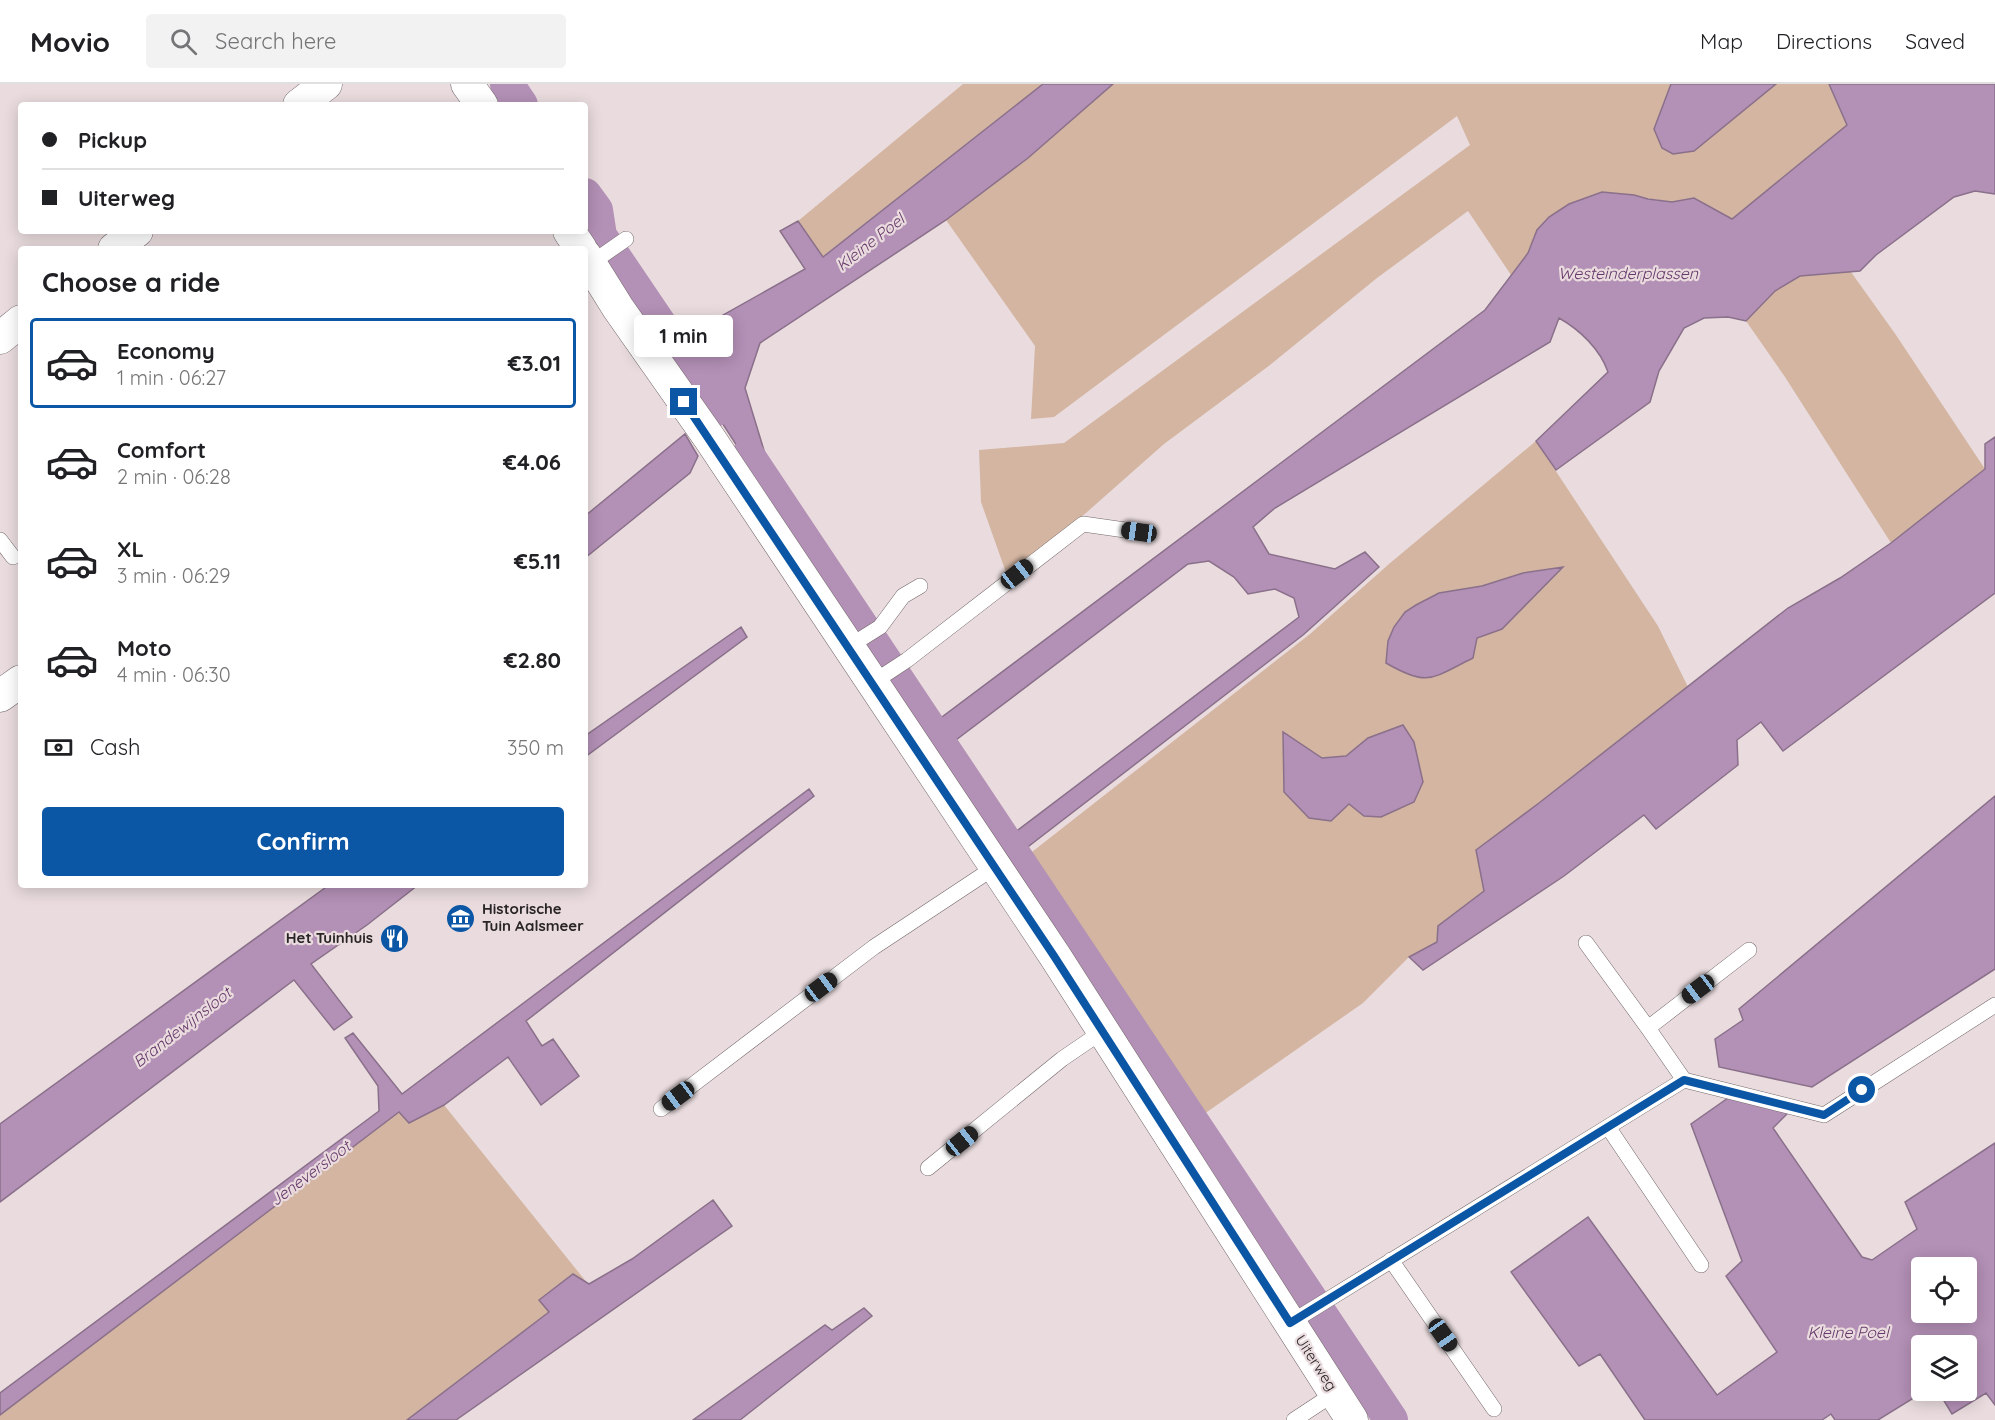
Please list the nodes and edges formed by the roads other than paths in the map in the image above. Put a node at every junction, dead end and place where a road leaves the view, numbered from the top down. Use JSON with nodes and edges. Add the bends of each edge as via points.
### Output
{"nodes":[{"id":1,"x":326,"y":84,"type":"edge"},
{"id":2,"x":468,"y":84,"type":"edge"},
{"id":3,"x":303,"y":102,"type":"edge"},
{"id":4,"x":480,"y":102,"type":"edge"},
{"id":5,"x":133,"y":234,"type":"edge"},
{"id":6,"x":626,"y":239,"type":"dead end"},
{"id":7,"x":118,"y":246,"type":"edge"},
{"id":8,"x":588,"y":258,"type":"edge"},
{"id":9,"x":588,"y":263,"type":"edge"},
{"id":10,"x":18,"y":323,"type":"edge"},
{"id":11,"x":0,"y":338,"type":"edge"},
{"id":12,"x":1139,"y":532,"type":"dead end"},
{"id":13,"x":0,"y":540,"type":"edge"},
{"id":14,"x":13,"y":557,"type":"dead end"},
{"id":15,"x":920,"y":586,"type":"dead end"},
{"id":16,"x":855,"y":643,"type":"junction"},
{"id":17,"x":878,"y":680,"type":"junction"},
{"id":18,"x":18,"y":683,"type":"edge"},
{"id":19,"x":0,"y":696,"type":"edge"},
{"id":20,"x":995,"y":867,"type":"junction"},
{"id":21,"x":1586,"y":943,"type":"dead end"},
{"id":22,"x":1749,"y":950,"type":"dead end"},
{"id":23,"x":1995,"y":1005,"type":"edge"},
{"id":24,"x":1647,"y":1028,"type":"junction"},
{"id":25,"x":1103,"y":1031,"type":"junction"},
{"id":26,"x":1684,"y":1080,"type":"junction"},
{"id":27,"x":661,"y":1109,"type":"dead end"},
{"id":28,"x":1608,"y":1127,"type":"junction"},
{"id":29,"x":928,"y":1168,"type":"dead end"},
{"id":30,"x":1391,"y":1260,"type":"junction"},
{"id":31,"x":1701,"y":1264,"type":"dead end"},
{"id":32,"x":1297,"y":1318,"type":"junction"},
{"id":33,"x":1335,"y":1393,"type":"junction"},
{"id":34,"x":1494,"y":1409,"type":"dead end"},
{"id":35,"x":1294,"y":1420,"type":"edge"},
{"id":36,"x":1352,"y":1420,"type":"edge"}],
"edges":[{"from":1,"to":3,"type":"street"},
{"from":2,"to":4,"type":"street"},
{"from":5,"to":7,"type":"street"},
{"from":6,"to":8,"type":"lane"},
{"from":9,"to":16,"type":"street","name":"Uiterweg"},
{"from":10,"to":11,"type":"street"},
{"from":12,"to":17,"type":"lane","via":[[1083,524]]},
{"from":13,"to":14,"type":"lane"},
{"from":15,"to":16,"type":"lane","via":[[903,596],[880,627]]},
{"from":16,"to":17,"type":"street","name":"Uiterweg"},
{"from":17,"to":20,"type":"street","name":"Uiterweg"},
{"from":18,"to":19,"type":"street"},
{"from":20,"to":25,"type":"street","name":"Uiterweg"},
{"from":20,"to":27,"type":"lane","via":[[874,947]]},
{"from":21,"to":24,"type":"lane"},
{"from":22,"to":24,"type":"lane"},
{"from":23,"to":26,"type":"lane","via":[[1824,1115]]},
{"from":24,"to":26,"type":"lane"},
{"from":25,"to":29,"type":"lane","via":[[1062,1059]]},
{"from":25,"to":32,"type":"street","name":"Uiterweg"},
{"from":26,"to":28,"type":"lane"},
{"from":28,"to":30,"type":"lane"},
{"from":28,"to":31,"type":"lane"},
{"from":30,"to":32,"type":"lane"},
{"from":30,"to":34,"type":"lane"},
{"from":32,"to":33,"type":"street","name":"Uiterweg"},
{"from":33,"to":35,"type":"lane"},
{"from":33,"to":36,"type":"street","name":"Uiterweg"}]}
